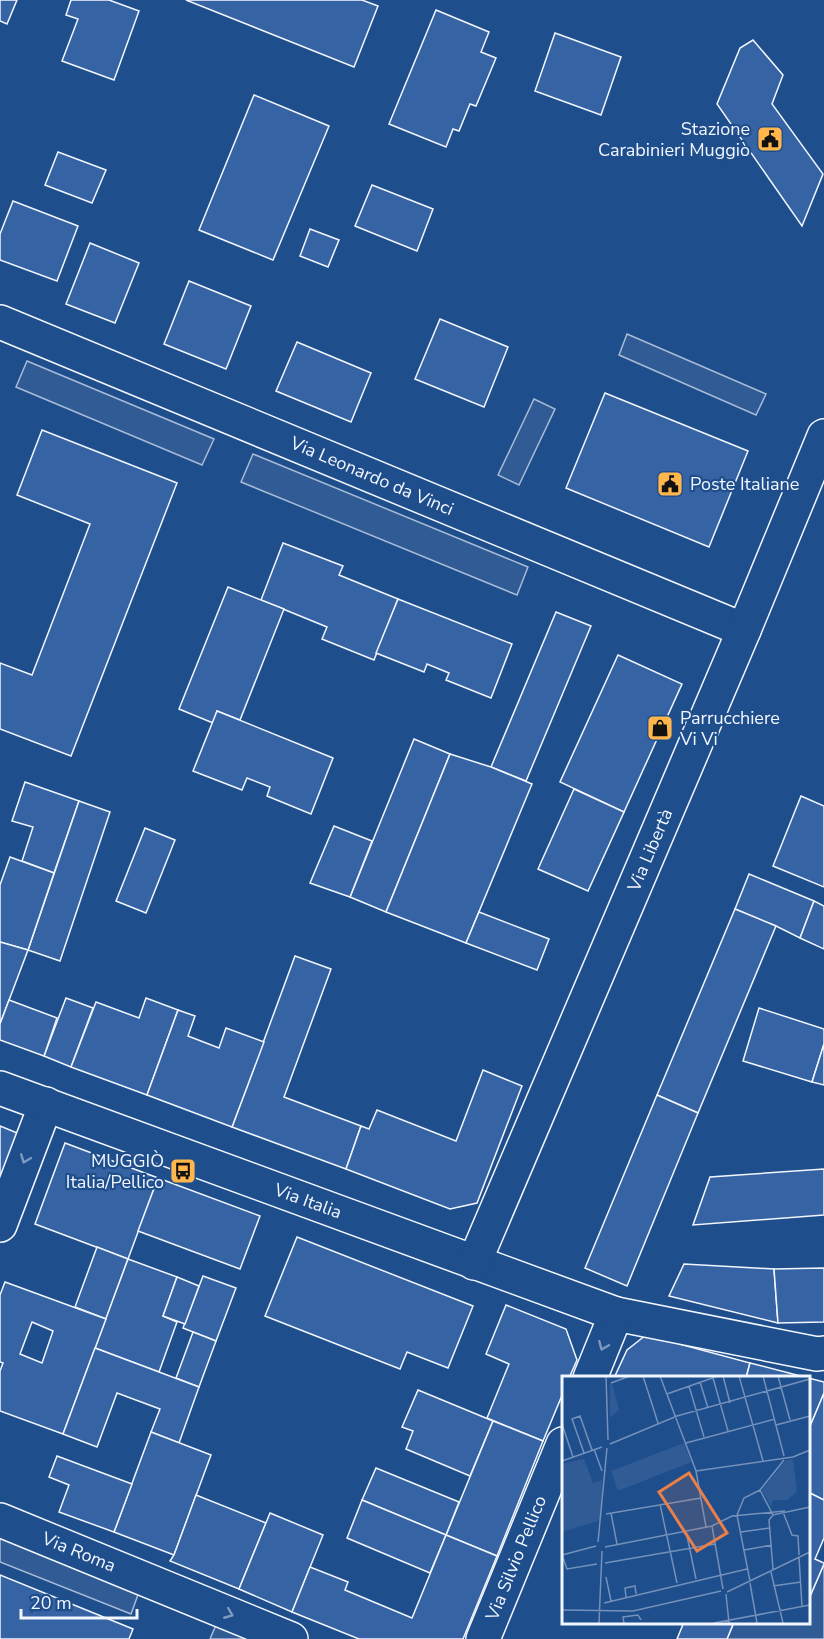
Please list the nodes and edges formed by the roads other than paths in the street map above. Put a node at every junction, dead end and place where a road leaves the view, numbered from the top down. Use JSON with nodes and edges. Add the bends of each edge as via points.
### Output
{"nodes":[{"id":1,"x":0,"y":322,"type":"edge"},
{"id":2,"x":824,"y":436,"type":"edge"},
{"id":3,"x":744,"y":630,"type":"junction"},
{"id":4,"x":0,"y":1088,"type":"edge"},
{"id":5,"x":46,"y":1104,"type":"junction"},
{"id":6,"x":0,"y":1225,"type":"edge"},
{"id":7,"x":474,"y":1263,"type":"junction"},
{"id":8,"x":616,"y":1314,"type":"junction"},
{"id":9,"x":824,"y":1353,"type":"edge"},
{"id":10,"x":591,"y":1376,"type":"edge"},
{"id":11,"x":562,"y":1446,"type":"edge"},
{"id":12,"x":0,"y":1520,"type":"edge"},
{"id":13,"x":291,"y":1639,"type":"edge"},
{"id":14,"x":483,"y":1639,"type":"edge"}],
"edges":[{"from":1,"to":3,"type":"street","name":"Via Leonardo da Vinci"},
{"from":2,"to":3,"type":"street","name":"Via Libertà"},
{"from":3,"to":7,"type":"street","name":"Via Libertà"},
{"from":4,"to":5,"type":"street","name":"Via Italia"},
{"from":5,"to":6,"type":"street","one_way":true},
{"from":5,"to":7,"type":"street","name":"Via Italia"},
{"from":7,"to":8,"type":"street","name":"Via Italia"},
{"from":8,"to":9,"type":"street","name":"Via Italia"},
{"from":8,"to":10,"type":"street","one_way":true},
{"from":11,"to":14,"type":"street","name":"Via Silvio Pellico"},
{"from":12,"to":13,"type":"street","name":"Via Roma","one_way":true}]}
